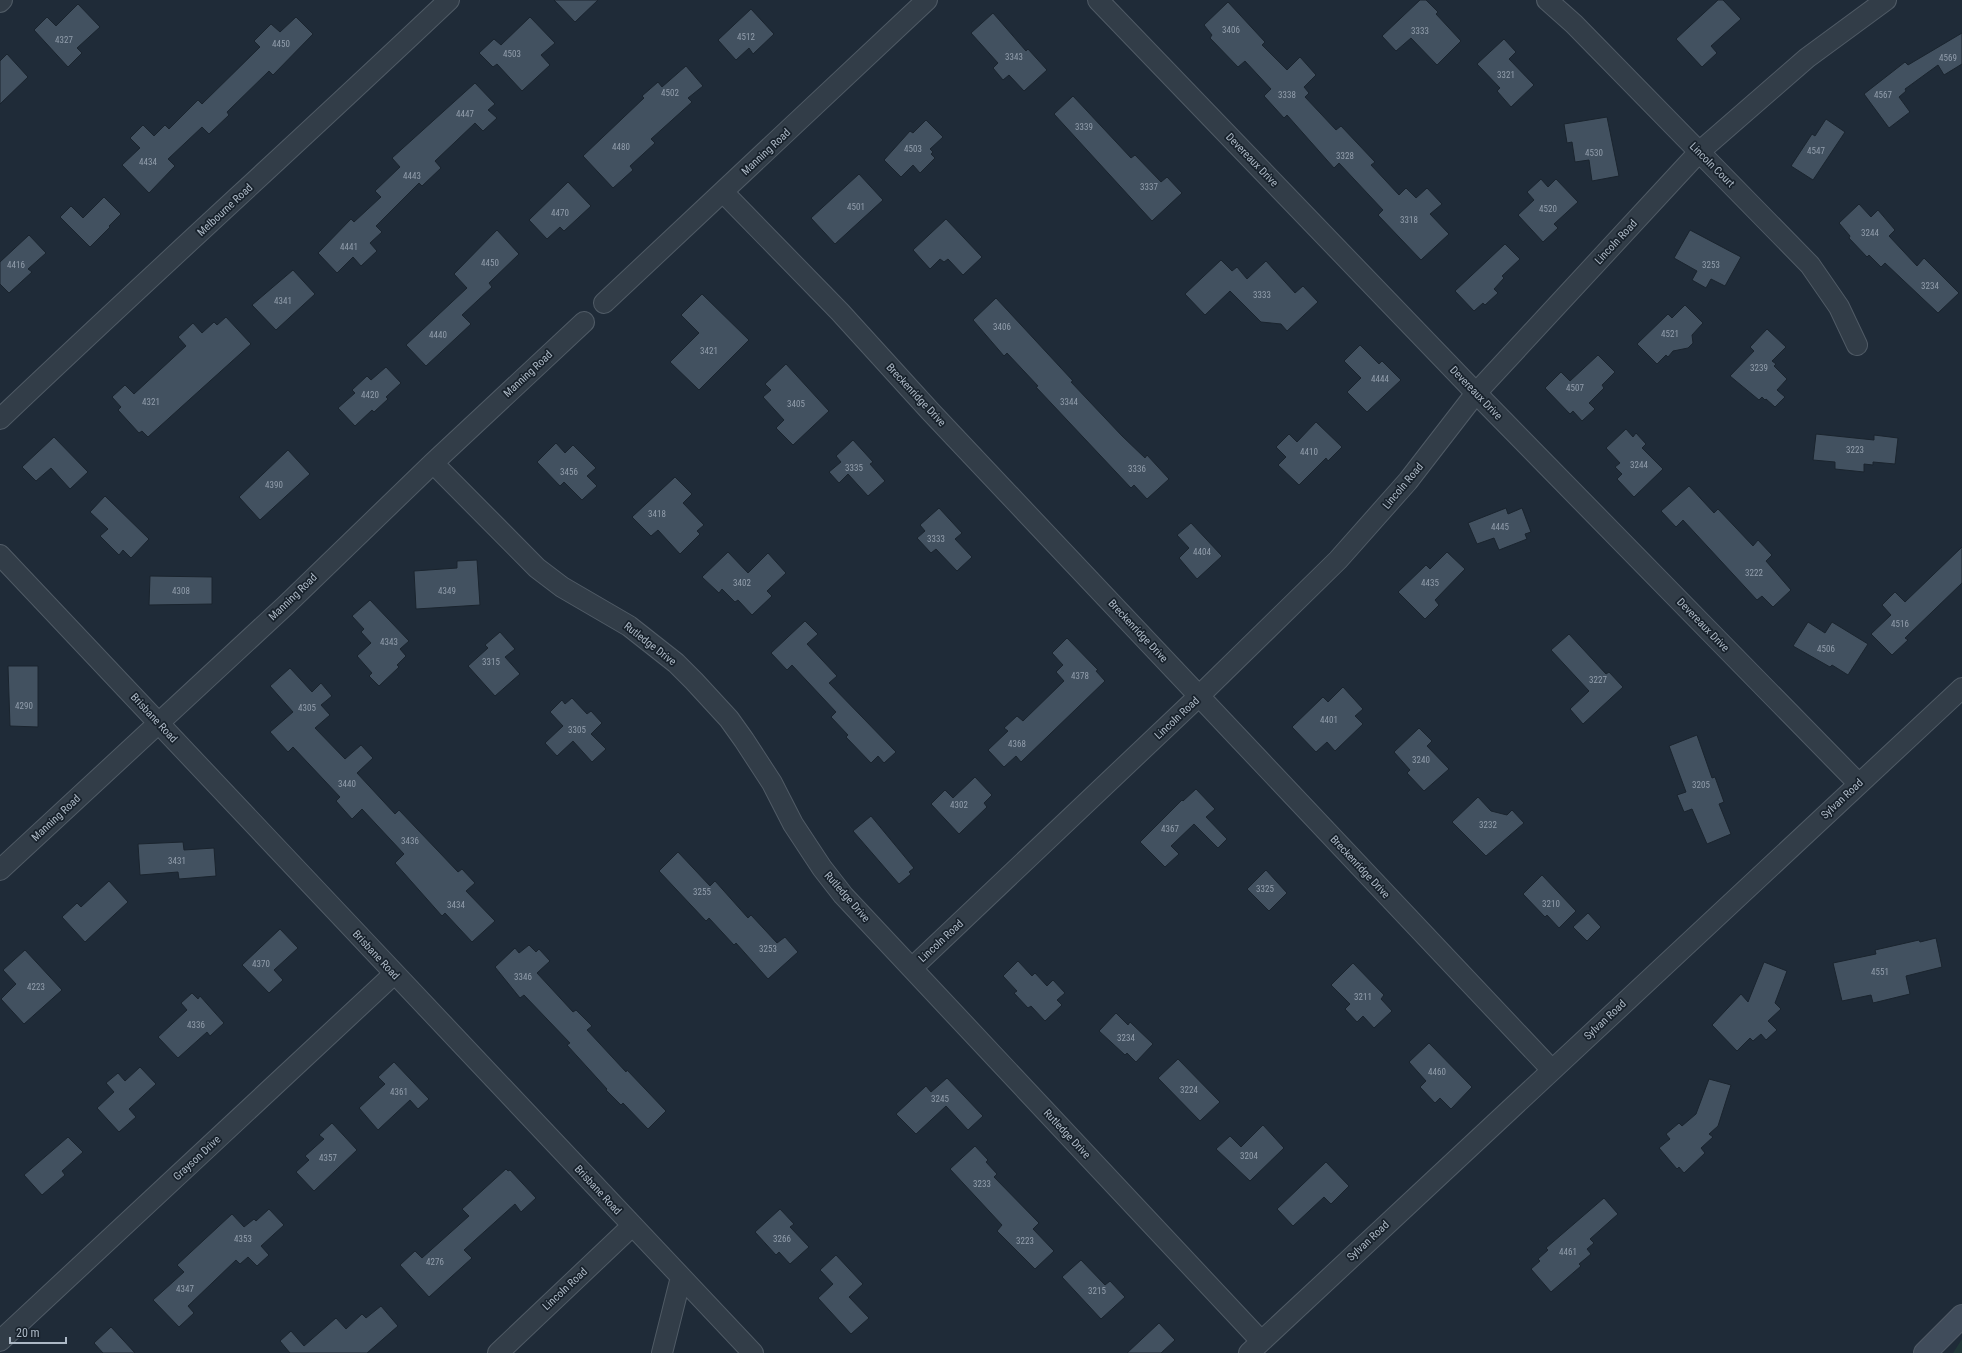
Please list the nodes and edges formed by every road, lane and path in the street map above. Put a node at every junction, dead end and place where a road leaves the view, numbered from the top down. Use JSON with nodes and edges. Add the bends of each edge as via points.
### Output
{"nodes":[{"id":1,"x":448,"y":0,"type":"edge"},
{"id":2,"x":927,"y":0,"type":"edge"},
{"id":3,"x":1098,"y":0,"type":"edge"},
{"id":4,"x":1547,"y":0,"type":"edge"},
{"id":5,"x":1886,"y":0,"type":"edge"},
{"id":6,"x":1699,"y":152,"type":"junction"},
{"id":7,"x":723,"y":192,"type":"junction"},
{"id":8,"x":604,"y":303,"type":"dead end"},
{"id":9,"x":584,"y":322,"type":"dead end"},
{"id":10,"x":1857,"y":345,"type":"dead end"},
{"id":11,"x":1476,"y":393,"type":"junction"},
{"id":12,"x":0,"y":419,"type":"edge"},
{"id":13,"x":434,"y":463,"type":"junction"},
{"id":14,"x":0,"y":555,"type":"edge"},
{"id":15,"x":1962,"y":688,"type":"edge"},
{"id":16,"x":1199,"y":696,"type":"junction"},
{"id":17,"x":158,"y":723,"type":"junction"},
{"id":18,"x":1858,"y":783,"type":"junction"},
{"id":19,"x":0,"y":870,"type":"edge"},
{"id":20,"x":912,"y":968,"type":"junction"},
{"id":21,"x":394,"y":974,"type":"junction"},
{"id":22,"x":1552,"y":1070,"type":"junction"},
{"id":23,"x":632,"y":1226,"type":"junction"},
{"id":24,"x":681,"y":1277,"type":"junction"},
{"id":25,"x":1962,"y":1316,"type":"edge"},
{"id":26,"x":0,"y":1341,"type":"edge"},
{"id":27,"x":1255,"y":1347,"type":"edge"},
{"id":28,"x":498,"y":1353,"type":"edge"},
{"id":29,"x":662,"y":1353,"type":"edge"},
{"id":30,"x":753,"y":1353,"type":"edge"},
{"id":31,"x":1924,"y":1353,"type":"edge"}],
"edges":[{"from":1,"to":12,"type":"street","name":"Melbourne Road","via":[[308,134]]},
{"from":2,"to":7,"type":"street","name":"Manning Road"},
{"from":3,"to":11,"type":"street","name":"Devereaux Drive"},
{"from":4,"to":6,"type":"street","name":"Lincoln Court","via":[[1574,24]]},
{"from":5,"to":6,"type":"street","name":"Lincoln Road","via":[[1807,58]]},
{"from":6,"to":10,"type":"street","name":"Lincoln Court","via":[[1810,264],[1839,307]]},
{"from":6,"to":11,"type":"street","name":"Lincoln Road"},
{"from":7,"to":8,"type":"street","name":"Manning Road"},
{"from":7,"to":16,"type":"street","name":"Breckenridge Drive","via":[[840,312]]},
{"from":9,"to":13,"type":"street","name":"Manning Road"},
{"from":11,"to":16,"type":"street","name":"Lincoln Road","via":[[1417,470],[1356,540]]},
{"from":11,"to":18,"type":"street","name":"Devereaux Drive"},
{"from":13,"to":17,"type":"street","name":"Manning Road"},
{"from":13,"to":20,"type":"street","name":"Rutledge Drive","via":[[537,568],[562,587],[629,626],[676,663],[694,681],[729,719],[744,740],[822,868],[849,902]]},
{"from":14,"to":17,"type":"street","name":"Brisbane Road"},
{"from":15,"to":18,"type":"street","name":"Sylvan Road"},
{"from":16,"to":20,"type":"street","name":"Lincoln Road"},
{"from":16,"to":22,"type":"street","name":"Breckenridge Drive"},
{"from":17,"to":19,"type":"street","name":"Manning Road"},
{"from":17,"to":21,"type":"street","name":"Brisbane Road"},
{"from":18,"to":22,"type":"street","name":"Sylvan Road"},
{"from":20,"to":27,"type":"street","name":"Rutledge Drive"},
{"from":21,"to":23,"type":"street","name":"Brisbane Road"},
{"from":21,"to":26,"type":"street","name":"Grayson Drive"},
{"from":22,"to":27,"type":"street","name":"Sylvan Road"},
{"from":23,"to":24,"type":"street","name":"Brisbane Road"},
{"from":23,"to":28,"type":"street","name":"Lincoln Road"},
{"from":24,"to":29,"type":"street"},
{"from":24,"to":30,"type":"street","name":"Brisbane Road"},
{"from":25,"to":31,"type":"main road"}]}
